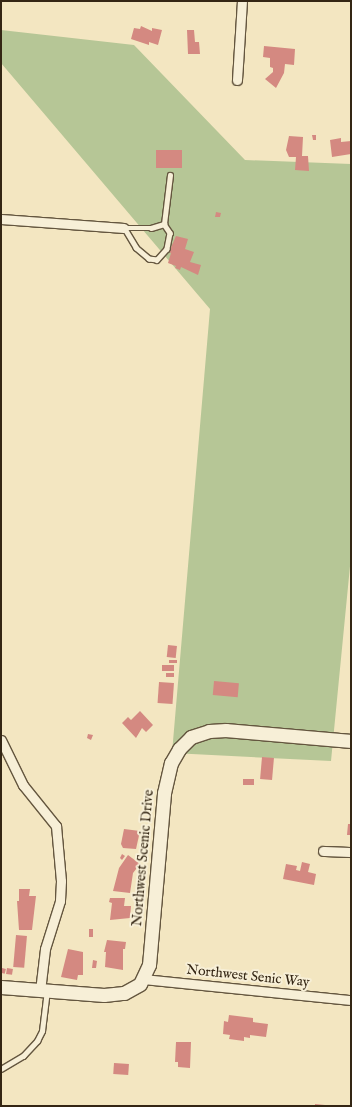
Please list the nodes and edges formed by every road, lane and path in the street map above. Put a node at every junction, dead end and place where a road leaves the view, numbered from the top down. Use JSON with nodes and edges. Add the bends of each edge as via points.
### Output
{"nodes":[{"id":1,"x":242,"y":1,"type":"edge"},
{"id":2,"x":237,"y":80,"type":"dead end"},
{"id":3,"x":170,"y":175,"type":"dead end"},
{"id":4,"x":1,"y":219,"type":"edge"},
{"id":5,"x":164,"y":224,"type":"junction"},
{"id":6,"x":124,"y":228,"type":"junction"},
{"id":7,"x":1,"y":740,"type":"edge"},
{"id":8,"x":351,"y":741,"type":"edge"},
{"id":9,"x":323,"y":851,"type":"dead end"},
{"id":10,"x":351,"y":852,"type":"edge"},
{"id":11,"x":143,"y":979,"type":"junction"},
{"id":12,"x":1,"y":987,"type":"edge"},
{"id":13,"x":44,"y":991,"type":"junction"},
{"id":14,"x":351,"y":1000,"type":"edge"},
{"id":15,"x":1,"y":1069,"type":"edge"}],
"edges":[{"from":1,"to":2,"type":"street"},
{"from":3,"to":5,"type":"lane"},
{"from":4,"to":6,"type":"street"},
{"from":5,"to":6,"type":"lane","via":[[151,228]]},
{"from":5,"to":6,"type":"lane","via":[[170,233],[166,249],[157,260],[149,258],[136,248]]},
{"from":7,"to":13,"type":"street","via":[[23,785],[56,826],[61,881],[60,901],[45,949]]},
{"from":8,"to":11,"type":"street","name":"Northwest Scenic Drive","via":[[226,730],[199,733],[183,743],[171,763],[162,803],[149,965]]},
{"from":9,"to":10,"type":"street"},
{"from":11,"to":13,"type":"street","via":[[133,989],[114,994]]},
{"from":11,"to":14,"type":"street","name":"Northwest Senic Way"},
{"from":12,"to":13,"type":"street"},
{"from":13,"to":15,"type":"lane","via":[[42,1031],[37,1041],[23,1056]]}]}
